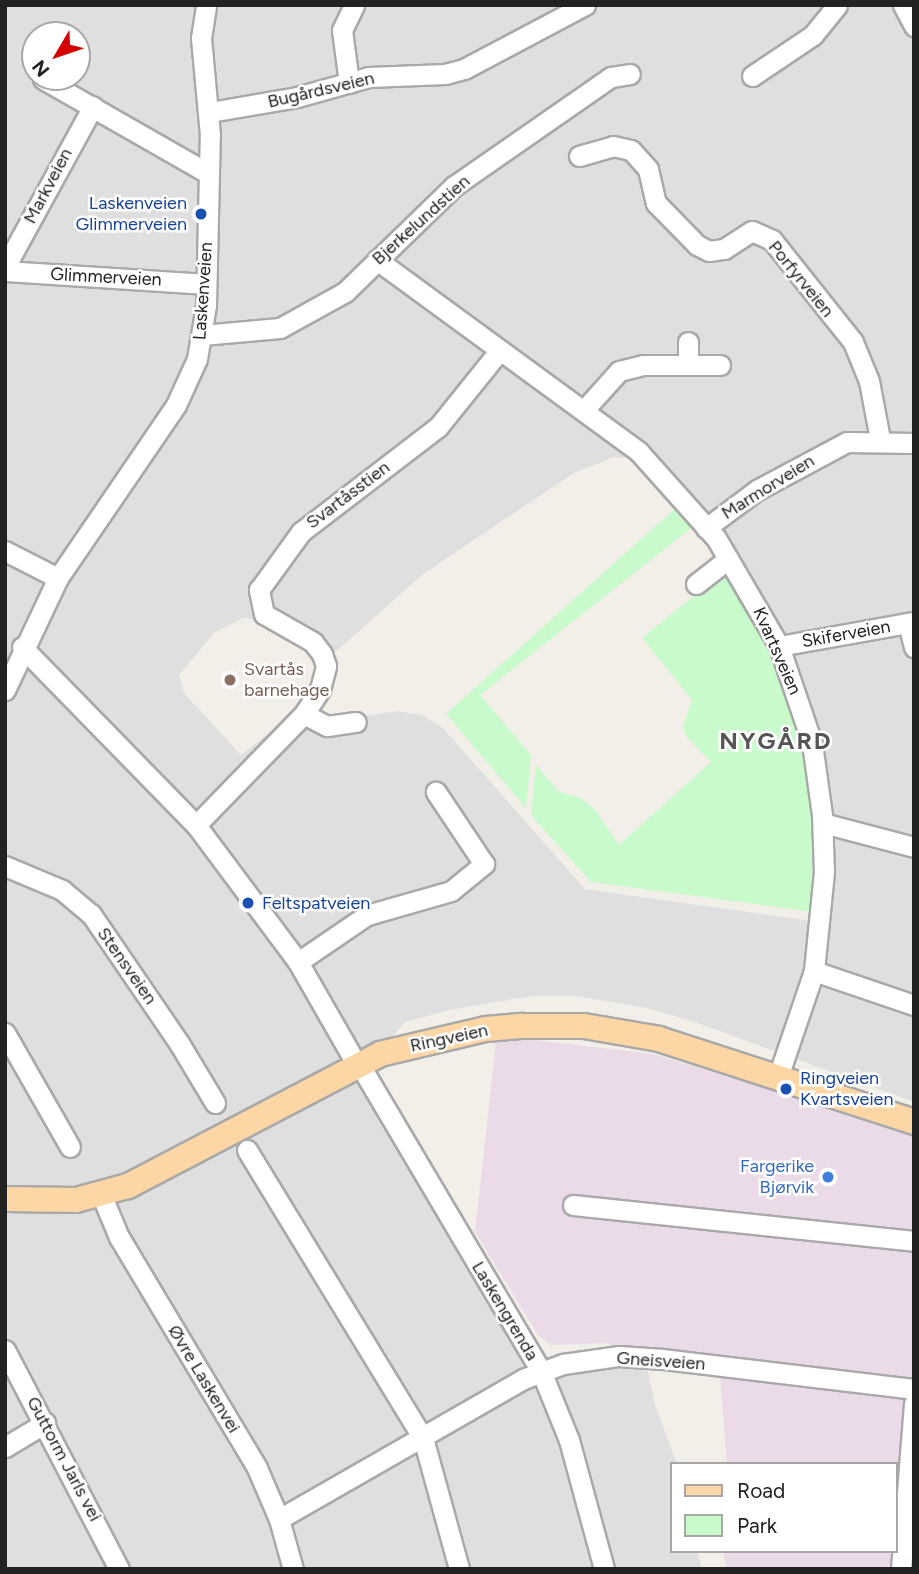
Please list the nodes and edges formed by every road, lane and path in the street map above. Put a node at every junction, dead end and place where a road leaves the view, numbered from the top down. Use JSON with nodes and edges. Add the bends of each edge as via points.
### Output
{"nodes":[{"id":1,"x":206,"y":5,"type":"edge"},
{"id":2,"x":354,"y":5,"type":"edge"},
{"id":3,"x":585,"y":5,"type":"edge"},
{"id":4,"x":837,"y":5,"type":"edge"},
{"id":5,"x":903,"y":5,"type":"edge"},
{"id":6,"x":914,"y":26,"type":"edge"},
{"id":7,"x":630,"y":74,"type":"dead end"},
{"id":8,"x":752,"y":76,"type":"dead end"},
{"id":9,"x":349,"y":83,"type":"junction"},
{"id":10,"x":65,"y":91,"type":"edge"},
{"id":11,"x":93,"y":106,"type":"junction"},
{"id":12,"x":209,"y":112,"type":"junction"},
{"id":13,"x":579,"y":156,"type":"dead end"},
{"id":14,"x":208,"y":173,"type":"junction"},
{"id":15,"x":377,"y":260,"type":"junction"},
{"id":16,"x":5,"y":269,"type":"edge"},
{"id":17,"x":206,"y":284,"type":"junction"},
{"id":18,"x":202,"y":335,"type":"junction"},
{"id":19,"x":688,"y":342,"type":"dead end"},
{"id":20,"x":499,"y":351,"type":"junction"},
{"id":21,"x":688,"y":365,"type":"junction"},
{"id":22,"x":720,"y":365,"type":"dead end"},
{"id":23,"x":584,"y":410,"type":"junction"},
{"id":24,"x":880,"y":439,"type":"junction"},
{"id":25,"x":914,"y":443,"type":"edge"},
{"id":26,"x":706,"y":528,"type":"junction"},
{"id":27,"x":5,"y":551,"type":"edge"},
{"id":28,"x":728,"y":559,"type":"junction"},
{"id":29,"x":58,"y":578,"type":"junction"},
{"id":30,"x":696,"y":584,"type":"dead end"},
{"id":31,"x":911,"y":622,"type":"edge"},
{"id":32,"x":779,"y":646,"type":"junction"},
{"id":33,"x":22,"y":647,"type":"junction"},
{"id":34,"x":914,"y":647,"type":"edge"},
{"id":35,"x":5,"y":690,"type":"edge"},
{"id":36,"x":304,"y":714,"type":"junction"},
{"id":37,"x":356,"y":722,"type":"dead end"},
{"id":38,"x":436,"y":792,"type":"dead end"},
{"id":39,"x":823,"y":823,"type":"junction"},
{"id":40,"x":196,"y":825,"type":"junction"},
{"id":41,"x":914,"y":847,"type":"edge"},
{"id":42,"x":5,"y":866,"type":"edge"},
{"id":43,"x":298,"y":962,"type":"junction"},
{"id":44,"x":814,"y":971,"type":"junction"},
{"id":45,"x":914,"y":1005,"type":"edge"},
{"id":46,"x":5,"y":1032,"type":"edge"},
{"id":47,"x":360,"y":1068,"type":"junction"},
{"id":48,"x":778,"y":1077,"type":"junction"},
{"id":49,"x":215,"y":1103,"type":"dead end"},
{"id":50,"x":914,"y":1122,"type":"edge"},
{"id":51,"x":70,"y":1147,"type":"dead end"},
{"id":52,"x":247,"y":1150,"type":"dead end"},
{"id":53,"x":102,"y":1194,"type":"junction"},
{"id":54,"x":5,"y":1199,"type":"edge"},
{"id":55,"x":573,"y":1205,"type":"dead end"},
{"id":56,"x":914,"y":1241,"type":"edge"},
{"id":57,"x":5,"y":1350,"type":"edge"},
{"id":58,"x":541,"y":1371,"type":"junction"},
{"id":59,"x":914,"y":1389,"type":"edge"},
{"id":60,"x":914,"y":1404,"type":"edge"},
{"id":61,"x":45,"y":1423,"type":"junction"},
{"id":62,"x":423,"y":1438,"type":"junction"},
{"id":63,"x":5,"y":1447,"type":"edge"},
{"id":64,"x":279,"y":1519,"type":"junction"},
{"id":65,"x":119,"y":1569,"type":"edge"},
{"id":66,"x":293,"y":1569,"type":"edge"},
{"id":67,"x":459,"y":1569,"type":"edge"},
{"id":68,"x":604,"y":1569,"type":"edge"},
{"id":69,"x":901,"y":1569,"type":"edge"}],
"edges":[{"from":1,"to":12,"type":"street","name":"Laskenveien","via":[[201,38]]},
{"from":2,"to":9,"type":"street","via":[[342,30]]},
{"from":3,"to":9,"type":"street","name":"Bugårdsveien","via":[[464,69],[369,77]]},
{"from":4,"to":8,"type":"street","via":[[813,35]]},
{"from":5,"to":6,"type":"street"},
{"from":7,"to":15,"type":"street","name":"Bjerkelundstien","via":[[611,77],[454,186]]},
{"from":9,"to":12,"type":"street","name":"Bugårdsveien"},
{"from":10,"to":11,"type":"street"},
{"from":11,"to":14,"type":"street"},
{"from":11,"to":16,"type":"street","name":"Markveien"},
{"from":12,"to":14,"type":"street","name":"Laskenveien"},
{"from":13,"to":24,"type":"street","name":"Porfyrveien","via":[[613,146],[631,150],[648,169],[656,204],[709,251],[724,249],[752,231],[772,240],[853,342],[869,381]]},
{"from":14,"to":17,"type":"street","name":"Laskenveien"},
{"from":15,"to":18,"type":"street","name":"Bjerkelundstien","via":[[345,292],[280,328]]},
{"from":15,"to":20,"type":"street","name":"Kvartsveien"},
{"from":16,"to":17,"type":"street","name":"Glimmerveien"},
{"from":17,"to":18,"type":"street","name":"Laskenveien"},
{"from":18,"to":29,"type":"street","name":"Laskenveien","via":[[190,379],[176,405]]},
{"from":19,"to":21,"type":"street"},
{"from":20,"to":23,"type":"street","name":"Kvartsveien"},
{"from":20,"to":36,"type":"street","name":"Svartåsstien","via":[[438,427],[300,532],[259,590],[264,614],[313,642],[322,654],[326,666],[320,689]]},
{"from":21,"to":22,"type":"street"},
{"from":21,"to":23,"type":"street","via":[[643,365],[619,371]]},
{"from":23,"to":26,"type":"street","name":"Kvartsveien","via":[[639,452]]},
{"from":24,"to":25,"type":"street","name":"Marmorveien"},
{"from":24,"to":26,"type":"street","name":"Marmorveien","via":[[847,442],[804,462]]},
{"from":26,"to":28,"type":"street","name":"Kvartsveien"},
{"from":27,"to":29,"type":"street"},
{"from":28,"to":30,"type":"street"},
{"from":28,"to":32,"type":"street","name":"Kvartsveien"},
{"from":29,"to":33,"type":"street","name":"Laskenveien"},
{"from":31,"to":32,"type":"street","name":"Skiferveien"},
{"from":31,"to":34,"type":"street"},
{"from":32,"to":39,"type":"street","name":"Kvartsveien","via":[[811,743]]},
{"from":33,"to":35,"type":"street","name":"Laskenveien"},
{"from":33,"to":40,"type":"street"},
{"from":36,"to":37,"type":"street","via":[[327,726]]},
{"from":36,"to":40,"type":"street","name":"Svartåsstien"},
{"from":38,"to":43,"type":"street","via":[[484,864],[451,891],[367,915]]},
{"from":39,"to":41,"type":"street"},
{"from":39,"to":44,"type":"street","name":"Kvartsveien","via":[[824,872]]},
{"from":40,"to":43,"type":"street"},
{"from":42,"to":49,"type":"street","name":"Stensveien","via":[[62,890],[91,914]]},
{"from":43,"to":47,"type":"street"},
{"from":44,"to":45,"type":"street"},
{"from":44,"to":48,"type":"street","name":"Kvartsveien"},
{"from":46,"to":51,"type":"street"},
{"from":47,"to":48,"type":"main road","name":"Ringveien","via":[[435,1040],[486,1029],[548,1025],[636,1033]]},
{"from":47,"to":53,"type":"main road","name":"Ringveien","via":[[186,1160]]},
{"from":47,"to":58,"type":"street","name":"Laskengrenda"},
{"from":48,"to":50,"type":"main road","name":"Ringveien"},
{"from":52,"to":62,"type":"street"},
{"from":53,"to":54,"type":"main road","name":"Ringveien","via":[[52,1201]]},
{"from":53,"to":64,"type":"street","name":"Øvre Laskenvei","via":[[119,1237],[226,1411]]},
{"from":55,"to":56,"type":"street"},
{"from":57,"to":61,"type":"street","name":"Guttorm Jarls vei"},
{"from":58,"to":59,"type":"street","name":"Gneisveien","via":[[630,1357]]},
{"from":58,"to":62,"type":"street","name":"Gneisveien"},
{"from":58,"to":68,"type":"street","name":"Laskengrenda","via":[[569,1440]]},
{"from":60,"to":69,"type":"street"},
{"from":61,"to":63,"type":"street"},
{"from":61,"to":65,"type":"street","name":"Guttorm Jarls vei"},
{"from":62,"to":64,"type":"street","name":"Gneisveien"},
{"from":62,"to":67,"type":"street"},
{"from":64,"to":66,"type":"street","name":"Øvre Laskenvei"}]}
